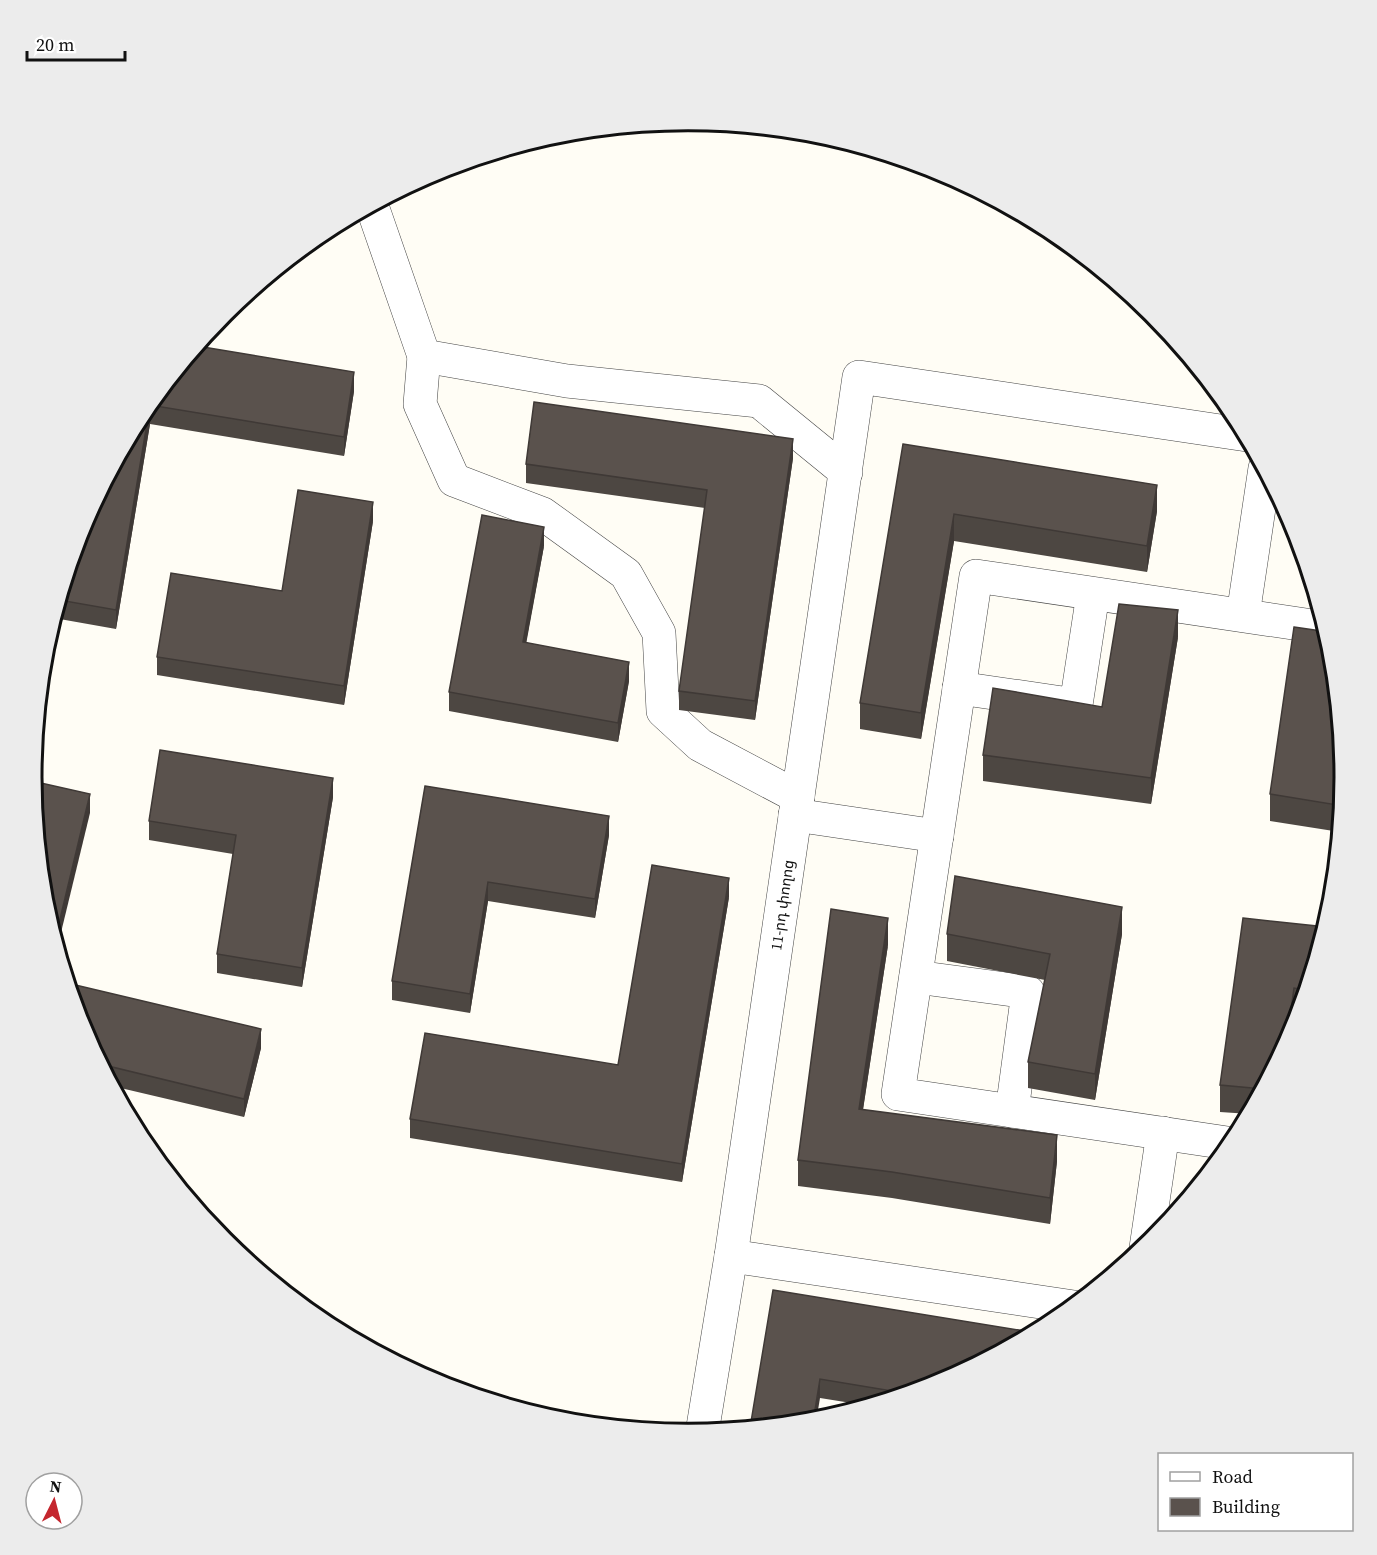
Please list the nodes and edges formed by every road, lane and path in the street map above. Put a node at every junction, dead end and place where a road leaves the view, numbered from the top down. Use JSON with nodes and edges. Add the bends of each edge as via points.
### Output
{"nodes":[{"id":1,"x":374,"y":213,"type":"edge"},
{"id":2,"x":424,"y":356,"type":"junction"},
{"id":3,"x":1235,"y":433,"type":"edge"},
{"id":4,"x":846,"y":472,"type":"junction"},
{"id":5,"x":1262,"y":481,"type":"edge"},
{"id":6,"x":1093,"y":594,"type":"junction"},
{"id":7,"x":1243,"y":615,"type":"junction"},
{"id":8,"x":1317,"y":627,"type":"edge"},
{"id":9,"x":959,"y":688,"type":"junction"},
{"id":10,"x":797,"y":806,"type":"junction"},
{"id":11,"x":937,"y":836,"type":"junction"},
{"id":12,"x":916,"y":977,"type":"junction"},
{"id":13,"x":1012,"y":1111,"type":"junction"},
{"id":14,"x":1163,"y":1133,"type":"junction"},
{"id":15,"x":1222,"y":1142,"type":"edge"},
{"id":16,"x":1148,"y":1233,"type":"edge"},
{"id":17,"x":731,"y":1256,"type":"junction"},
{"id":18,"x":1061,"y":1305,"type":"edge"},
{"id":19,"x":704,"y":1424,"type":"edge"}],
"edges":[{"from":1,"to":2,"type":"street"},
{"from":2,"to":4,"type":"street","via":[[567,381],[759,401]]},
{"from":2,"to":10,"type":"street","via":[[420,404],[454,480],[543,514],[626,574],[659,633],[663,711],[700,745]]},
{"from":3,"to":4,"type":"street","name":"11-րդ փողոց","via":[[859,376]]},
{"from":4,"to":10,"type":"street","name":"11-րդ փողոց"},
{"from":5,"to":7,"type":"street"},
{"from":6,"to":7,"type":"street"},
{"from":6,"to":9,"type":"street","via":[[1077,705]]},
{"from":6,"to":9,"type":"street","via":[[975,576]]},
{"from":7,"to":8,"type":"street"},
{"from":9,"to":11,"type":"street"},
{"from":10,"to":11,"type":"street"},
{"from":10,"to":17,"type":"street","name":"11-րդ փողոց"},
{"from":11,"to":12,"type":"street"},
{"from":12,"to":13,"type":"street","via":[[1028,992]]},
{"from":12,"to":13,"type":"street","via":[[898,1094]]},
{"from":13,"to":14,"type":"street"},
{"from":14,"to":15,"type":"street"},
{"from":14,"to":16,"type":"street"},
{"from":17,"to":18,"type":"street"},
{"from":17,"to":19,"type":"street","name":"11-րդ փողոց"}]}
